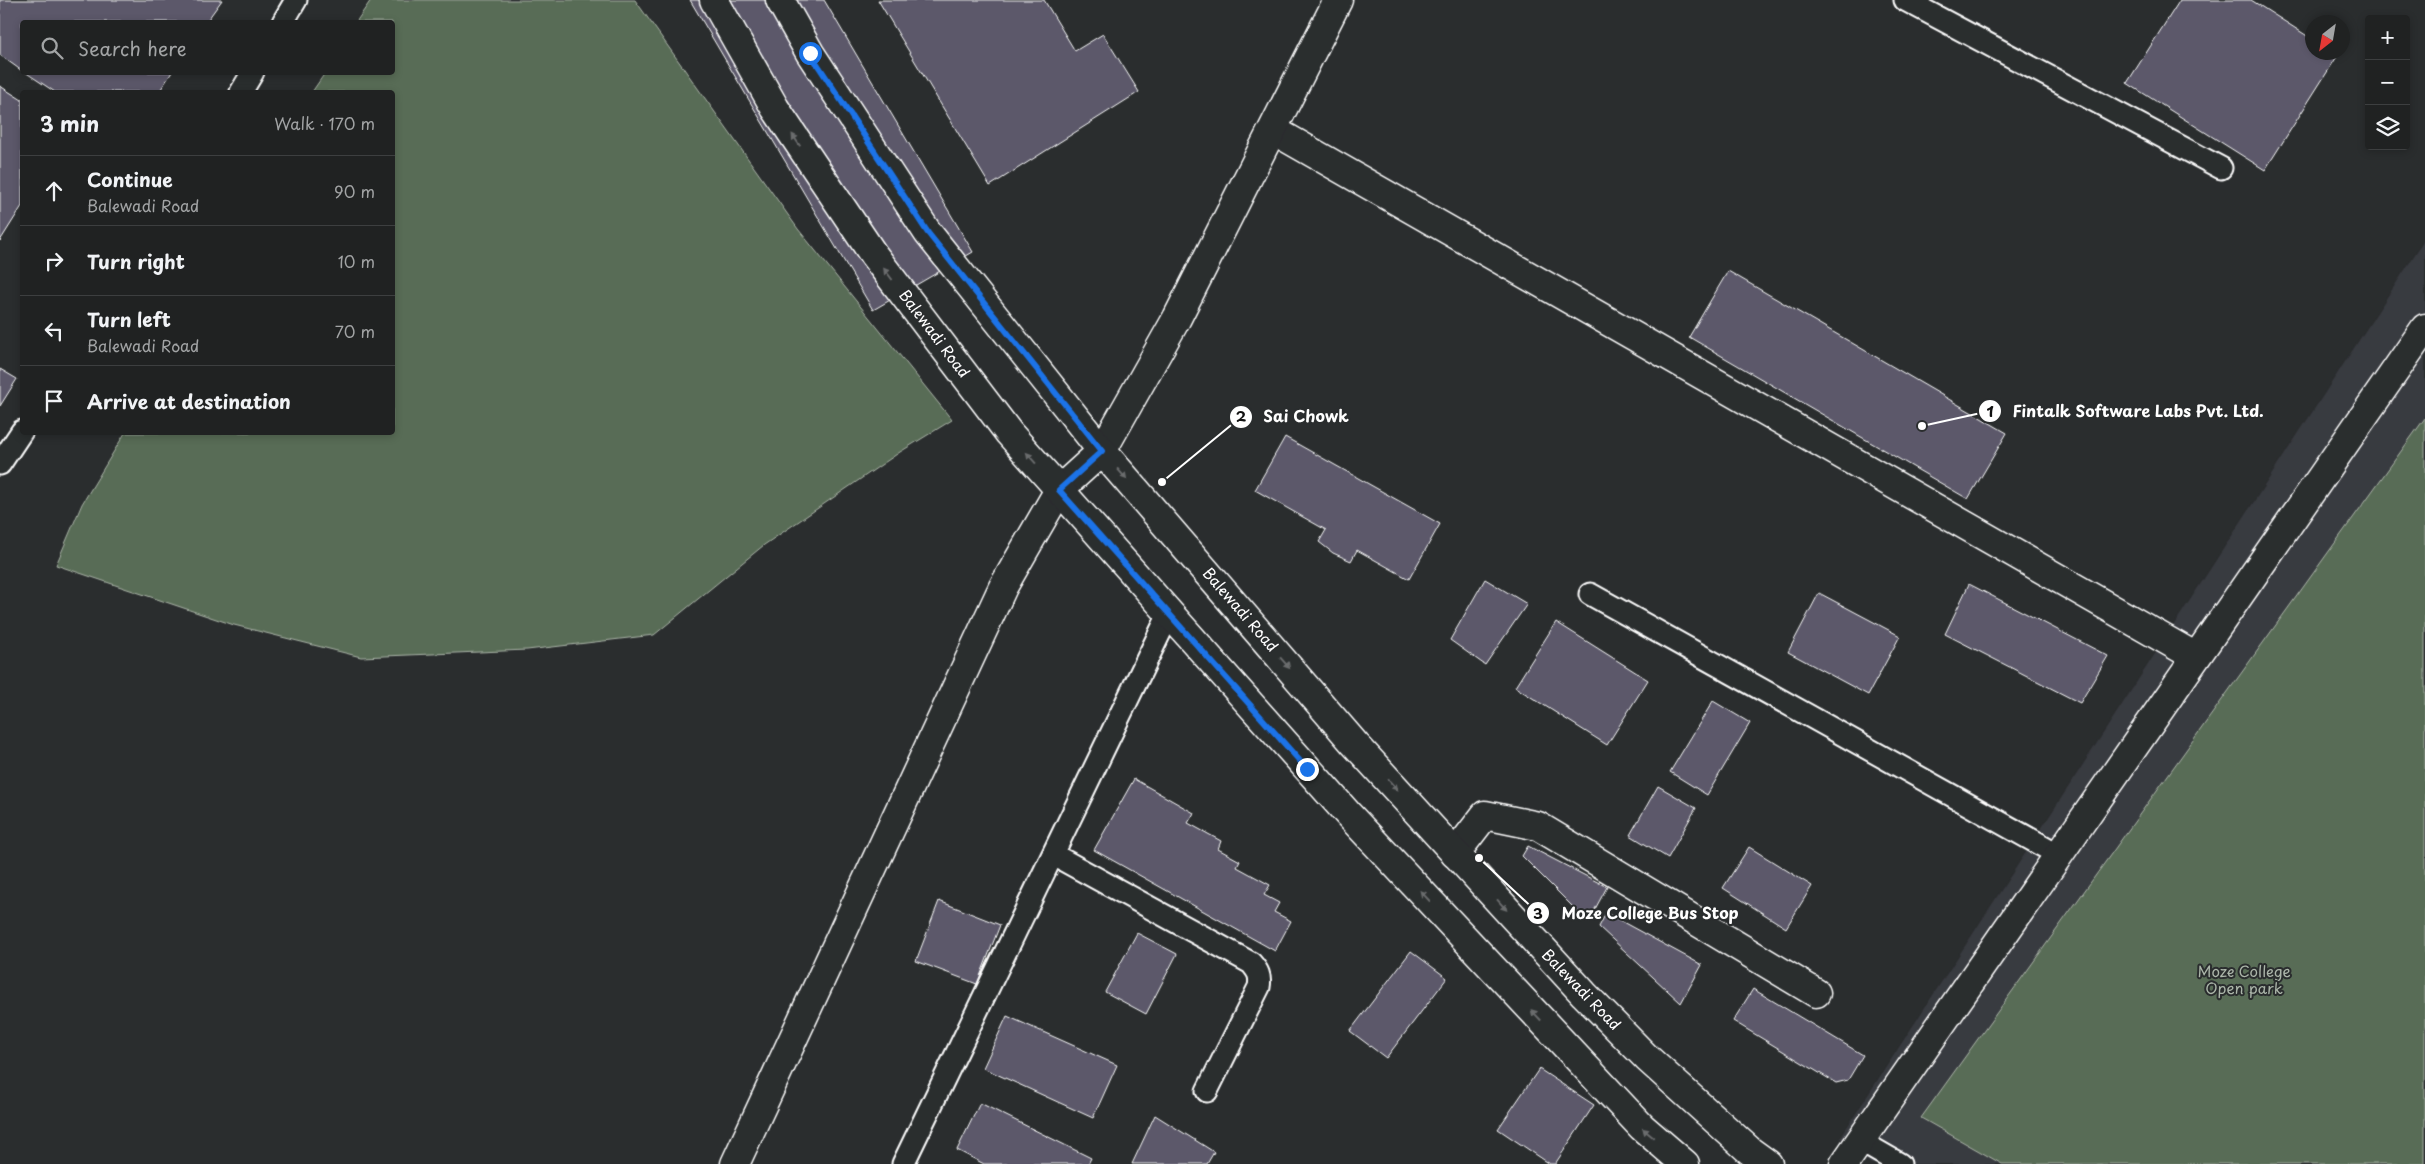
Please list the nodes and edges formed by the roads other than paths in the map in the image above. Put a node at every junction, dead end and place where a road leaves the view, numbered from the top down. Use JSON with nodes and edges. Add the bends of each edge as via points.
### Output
{"nodes":[{"id":1,"x":296,"y":0,"type":"edge"},
{"id":2,"x":714,"y":0,"type":"edge"},
{"id":3,"x":780,"y":0,"type":"edge"},
{"id":4,"x":1338,"y":0,"type":"edge"},
{"id":5,"x":1905,"y":0,"type":"edge"},
{"id":6,"x":284,"y":20,"type":"edge"},
{"id":7,"x":251,"y":75,"type":"edge"},
{"id":8,"x":242,"y":90,"type":"edge"},
{"id":9,"x":1273,"y":130,"type":"junction"},
{"id":10,"x":2221,"y":168,"type":"dead end"},
{"id":11,"x":2425,"y":328,"type":"edge"},
{"id":12,"x":20,"y":434,"type":"edge"},
{"id":13,"x":1102,"y":451,"type":"junction"},
{"id":14,"x":0,"y":464,"type":"edge"},
{"id":15,"x":1059,"y":490,"type":"junction"},
{"id":16,"x":1590,"y":594,"type":"dead end"},
{"id":17,"x":1169,"y":614,"type":"junction"},
{"id":18,"x":2196,"y":658,"type":"junction"},
{"id":19,"x":1455,"y":854,"type":"junction"},
{"id":20,"x":1054,"y":855,"type":"junction"},
{"id":21,"x":2059,"y":855,"type":"junction"},
{"id":22,"x":1816,"y":993,"type":"dead end"},
{"id":23,"x":1207,"y":1091,"type":"dead end"},
{"id":24,"x":1860,"y":1141,"type":"junction"},
{"id":25,"x":736,"y":1164,"type":"edge"},
{"id":26,"x":903,"y":1164,"type":"edge"},
{"id":27,"x":1685,"y":1164,"type":"edge"},
{"id":28,"x":1768,"y":1164,"type":"edge"},
{"id":29,"x":1844,"y":1164,"type":"edge"},
{"id":30,"x":1900,"y":1164,"type":"edge"}],
"edges":[{"from":1,"to":6,"type":"lane"},
{"from":15,"to":2,"type":"street","name":"Balewadi Road","one_way":true,"via":[[1010,433],[873,254],[774,108]]},
{"from":3,"to":13,"type":"street","name":"Balewadi Road","via":[[810,53],[928,233]]},
{"from":4,"to":9,"type":"street"},
{"from":5,"to":10,"type":"lane"},
{"from":7,"to":8,"type":"lane"},
{"from":9,"to":13,"type":"street","via":[[1177,318]]},
{"from":9,"to":18,"type":"street"},
{"from":11,"to":18,"type":"street"},
{"from":12,"to":14,"type":"lane"},
{"from":13,"to":15,"type":"street"},
{"from":13,"to":19,"type":"street","name":"Balewadi Road","one_way":true,"via":[[1354,743]]},
{"from":15,"to":17,"type":"street","name":"Balewadi Road"},
{"from":15,"to":25,"type":"street","via":[[1003,587]]},
{"from":16,"to":21,"type":"lane"},
{"from":17,"to":20,"type":"lane"},
{"from":27,"to":17,"type":"street","name":"Balewadi Road","one_way":true,"via":[[1642,1127],[1354,821]]},
{"from":18,"to":21,"type":"street"},
{"from":19,"to":22,"type":"street","via":[[1485,815],[1538,826]]},
{"from":19,"to":28,"type":"street","name":"Balewadi Road","one_way":true,"via":[[1640,1051],[1750,1152]]},
{"from":20,"to":23,"type":"lane","via":[[1251,962],[1256,969],[1261,977],[1260,986]]},
{"from":20,"to":26,"type":"lane"},
{"from":21,"to":24,"type":"street"},
{"from":24,"to":29,"type":"street"},
{"from":24,"to":30,"type":"lane"}]}
